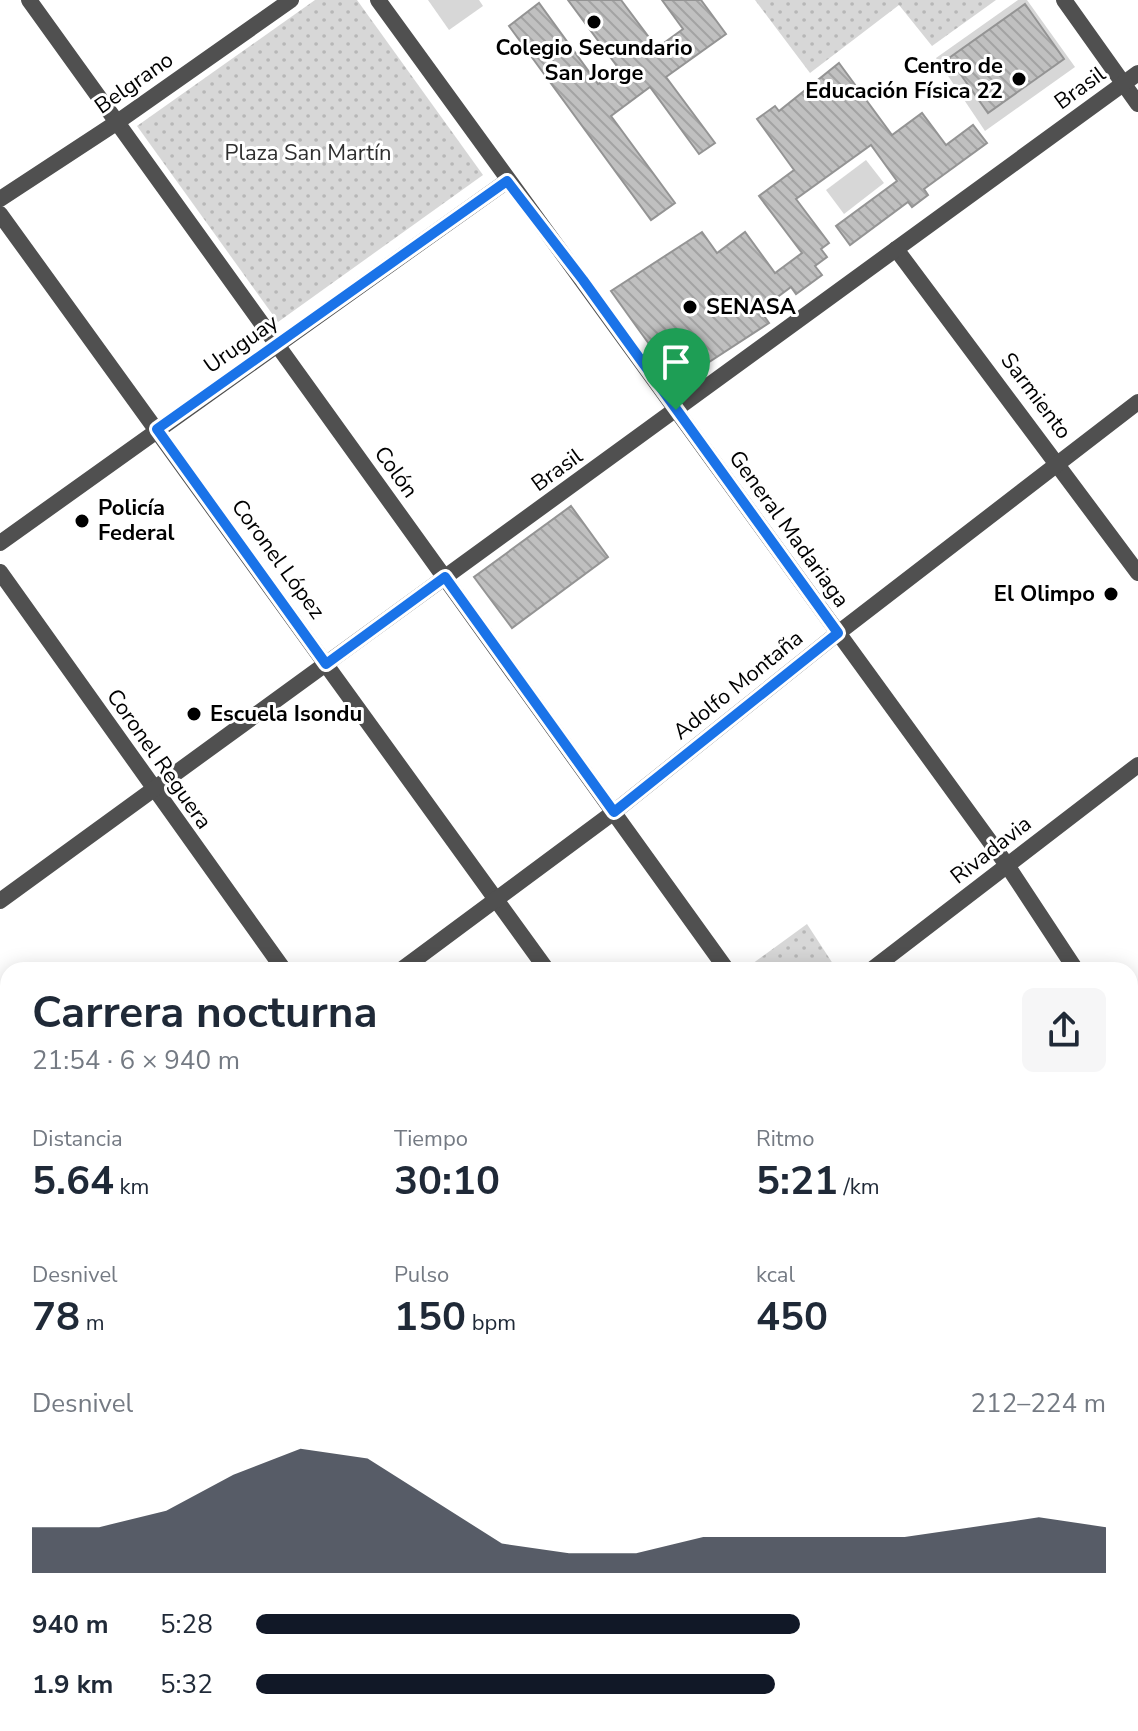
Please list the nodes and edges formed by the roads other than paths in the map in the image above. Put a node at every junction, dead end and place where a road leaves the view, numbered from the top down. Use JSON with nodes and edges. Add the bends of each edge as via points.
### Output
{"nodes":[{"id":1,"x":29,"y":0,"type":"edge"},
{"id":2,"x":291,"y":0,"type":"edge"},
{"id":3,"x":378,"y":0,"type":"edge"},
{"id":4,"x":1064,"y":0,"type":"edge"},
{"id":5,"x":1131,"y":78,"type":"edge"},
{"id":6,"x":1138,"y":104,"type":"edge"},
{"id":7,"x":116,"y":123,"type":"junction"},
{"id":8,"x":507,"y":181,"type":"junction"},
{"id":9,"x":0,"y":199,"type":"edge"},
{"id":10,"x":0,"y":214,"type":"edge"},
{"id":11,"x":896,"y":249,"type":"junction"},
{"id":12,"x":277,"y":347,"type":"junction"},
{"id":13,"x":1138,"y":402,"type":"edge"},
{"id":14,"x":676,"y":410,"type":"junction"},
{"id":15,"x":157,"y":429,"type":"junction"},
{"id":16,"x":1058,"y":462,"type":"junction"},
{"id":17,"x":0,"y":543,"type":"edge"},
{"id":18,"x":0,"y":572,"type":"edge"},
{"id":19,"x":1138,"y":573,"type":"edge"},
{"id":20,"x":445,"y":577,"type":"junction"},
{"id":21,"x":838,"y":633,"type":"junction"},
{"id":22,"x":326,"y":664,"type":"junction"},
{"id":23,"x":1138,"y":765,"type":"edge"},
{"id":24,"x":153,"y":790,"type":"junction"},
{"id":25,"x":614,"y":812,"type":"junction"},
{"id":26,"x":1007,"y":865,"type":"junction"},
{"id":27,"x":496,"y":899,"type":"junction"},
{"id":28,"x":0,"y":901,"type":"edge"},
{"id":29,"x":278,"y":962,"type":"edge"},
{"id":30,"x":412,"y":962,"type":"edge"},
{"id":31,"x":541,"y":962,"type":"edge"},
{"id":32,"x":721,"y":962,"type":"edge"},
{"id":33,"x":881,"y":962,"type":"edge"},
{"id":34,"x":1071,"y":962,"type":"edge"}],
"edges":[{"from":1,"to":7,"type":"street","name":"Colón"},
{"from":2,"to":7,"type":"street","name":"Belgrano"},
{"from":3,"to":8,"type":"street","name":"General Madariaga"},
{"from":4,"to":5,"type":"street"},
{"from":5,"to":6,"type":"street"},
{"from":5,"to":11,"type":"street","name":"Brasil"},
{"from":7,"to":9,"type":"street","name":"Belgrano"},
{"from":7,"to":12,"type":"street","name":"Colón"},
{"from":8,"to":12,"type":"street","name":"Uruguay"},
{"from":8,"to":14,"type":"street","name":"General Madariaga"},
{"from":10,"to":15,"type":"street","name":"Coronel López"},
{"from":11,"to":14,"type":"street","name":"Brasil"},
{"from":11,"to":16,"type":"street","name":"Sarmiento"},
{"from":12,"to":15,"type":"street","name":"Uruguay"},
{"from":12,"to":20,"type":"street","name":"Colón"},
{"from":13,"to":16,"type":"street","name":"Adolfo Montaña"},
{"from":14,"to":20,"type":"street","name":"Brasil"},
{"from":14,"to":21,"type":"street","name":"General Madariaga"},
{"from":15,"to":17,"type":"street","name":"Uruguay"},
{"from":15,"to":22,"type":"street","name":"Coronel López"},
{"from":16,"to":19,"type":"street","name":"Sarmiento"},
{"from":16,"to":21,"type":"street","name":"Adolfo Montaña"},
{"from":18,"to":24,"type":"street","name":"Coronel Reguera"},
{"from":20,"to":22,"type":"street","name":"Brasil"},
{"from":20,"to":25,"type":"street","name":"Colón"},
{"from":21,"to":25,"type":"street","name":"Adolfo Montaña"},
{"from":21,"to":26,"type":"street","name":"General Madariaga"},
{"from":22,"to":24,"type":"street","name":"Brasil"},
{"from":22,"to":27,"type":"street","name":"Coronel López"},
{"from":23,"to":26,"type":"street","name":"Rivadavia"},
{"from":24,"to":28,"type":"street","name":"Brasil"},
{"from":24,"to":29,"type":"street","name":"Coronel Reguera"},
{"from":25,"to":27,"type":"street","name":"Adolfo Montaña"},
{"from":25,"to":32,"type":"street","name":"Colón"},
{"from":26,"to":33,"type":"street","name":"Rivadavia"},
{"from":26,"to":34,"type":"street","name":"General Madariaga"},
{"from":27,"to":30,"type":"street","name":"Adolfo Montaña"},
{"from":27,"to":31,"type":"street","name":"Coronel López"}]}
